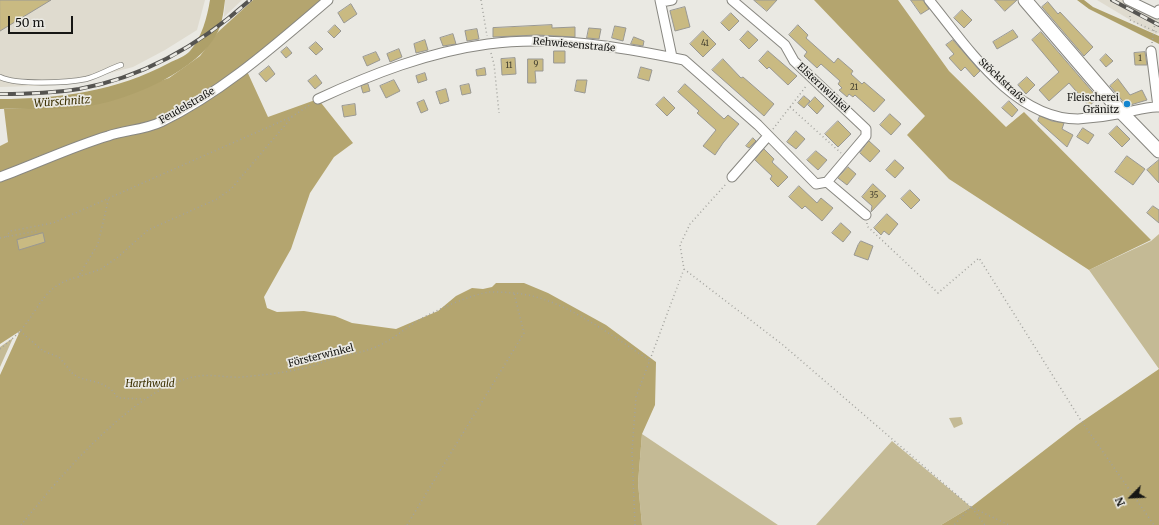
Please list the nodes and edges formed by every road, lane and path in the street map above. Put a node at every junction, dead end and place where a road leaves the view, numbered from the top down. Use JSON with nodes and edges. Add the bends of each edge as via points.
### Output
{"nodes":[{"id":1,"x":328,"y":0,"type":"edge"},
{"id":2,"x":480,"y":0,"type":"edge"},
{"id":3,"x":672,"y":0,"type":"edge"},
{"id":4,"x":732,"y":0,"type":"edge"},
{"id":5,"x":929,"y":0,"type":"edge"},
{"id":6,"x":1025,"y":0,"type":"edge"},
{"id":7,"x":1128,"y":0,"type":"edge"},
{"id":8,"x":660,"y":1,"type":"edge"},
{"id":9,"x":1158,"y":12,"type":"edge"},
{"id":10,"x":1130,"y":16,"type":"dead end"},
{"id":11,"x":1153,"y":33,"type":"junction"},
{"id":12,"x":1159,"y":33,"type":"edge"},
{"id":13,"x":488,"y":44,"type":"junction"},
{"id":14,"x":1151,"y":51,"type":"dead end"},
{"id":15,"x":672,"y":57,"type":"junction"},
{"id":16,"x":121,"y":65,"type":"dead end"},
{"id":17,"x":0,"y":77,"type":"edge"},
{"id":18,"x":812,"y":78,"type":"junction"},
{"id":19,"x":318,"y":99,"type":"joint"},
{"id":20,"x":790,"y":107,"type":"junction"},
{"id":21,"x":1158,"y":107,"type":"edge"},
{"id":22,"x":499,"y":113,"type":"dead end"},
{"id":23,"x":1122,"y":113,"type":"junction"},
{"id":24,"x":293,"y":116,"type":"junction"},
{"id":25,"x":768,"y":136,"type":"junction"},
{"id":26,"x":1159,"y":151,"type":"edge"},
{"id":27,"x":847,"y":158,"type":"junction"},
{"id":28,"x":0,"y":178,"type":"edge"},
{"id":29,"x":732,"y":178,"type":"joint"},
{"id":30,"x":827,"y":182,"type":"junction"},
{"id":31,"x":109,"y":197,"type":"junction"},
{"id":32,"x":866,"y":215,"type":"joint"},
{"id":33,"x":38,"y":231,"type":"dead end"},
{"id":34,"x":6,"y":237,"type":"junction"},
{"id":35,"x":0,"y":238,"type":"edge"},
{"id":36,"x":684,"y":269,"type":"junction"},
{"id":37,"x":78,"y":276,"type":"junction"},
{"id":38,"x":514,"y":293,"type":"junction"},
{"id":39,"x":20,"y":331,"type":"junction"},
{"id":40,"x":0,"y":349,"type":"edge"},
{"id":41,"x":651,"y":361,"type":"junction"},
{"id":42,"x":145,"y":399,"type":"junction"},
{"id":43,"x":971,"y":507,"type":"junction"},
{"id":44,"x":21,"y":525,"type":"edge"},
{"id":45,"x":407,"y":525,"type":"edge"},
{"id":46,"x":635,"y":525,"type":"edge"},
{"id":47,"x":954,"y":525,"type":"edge"},
{"id":48,"x":984,"y":525,"type":"edge"},
{"id":49,"x":1009,"y":525,"type":"edge"},
{"id":50,"x":1154,"y":525,"type":"edge"}],
"edges":[{"from":1,"to":28,"type":"street","name":"Feudelstraße","via":[[246,69],[160,123],[109,135]]},
{"from":2,"to":13,"type":"path"},
{"from":3,"to":8,"type":"street"},
{"from":4,"to":18,"type":"street","name":"Elsternwinkel","via":[[784,45],[794,61]]},
{"from":5,"to":23,"type":"street","name":"Stöcklstraße","via":[[982,65],[1019,100],[1053,115],[1076,119]]},
{"from":6,"to":23,"type":"main road"},
{"from":7,"to":9,"type":"street"},
{"from":8,"to":15,"type":"street"},
{"from":9,"to":11,"type":"path"},
{"from":10,"to":11,"type":"path","via":[[1130,20]]},
{"from":11,"to":12,"type":"path"},
{"from":13,"to":15,"type":"street","name":"Rehwiesenstraße","via":[[537,41],[605,46]]},
{"from":13,"to":19,"type":"street","name":"Rehwiesenstraße","via":[[439,53],[406,63]]},
{"from":13,"to":22,"type":"path","via":[[494,64]]},
{"from":14,"to":21,"type":"street"},
{"from":15,"to":25,"type":"street","via":[[684,60]]},
{"from":16,"to":17,"type":"lane","via":[[86,79],[58,82],[9,82]]},
{"from":18,"to":20,"type":"path"},
{"from":18,"to":27,"type":"street","name":"Elsternwinkel","via":[[866,129],[866,136]]},
{"from":19,"to":24,"type":"path"},
{"from":20,"to":25,"type":"path"},
{"from":20,"to":27,"type":"path"},
{"from":21,"to":23,"type":"street","name":"Stöcklstraße"},
{"from":23,"to":26,"type":"main road"},
{"from":24,"to":31,"type":"path"},
{"from":24,"to":37,"type":"path","via":[[231,189],[217,199],[148,230],[101,269]]},
{"from":25,"to":29,"type":"street"},
{"from":25,"to":30,"type":"street","via":[[816,184]]},
{"from":27,"to":30,"type":"street","name":"Elsternwinkel"},
{"from":29,"to":36,"type":"path","via":[[690,224],[680,245]]},
{"from":30,"to":32,"type":"street"},
{"from":31,"to":34,"type":"path","via":[[53,223],[10,231]]},
{"from":31,"to":37,"type":"path","via":[[98,244]]},
{"from":32,"to":50,"type":"path","via":[[867,226],[938,293],[979,258],[1080,419]]},
{"from":33,"to":34,"type":"path"},
{"from":34,"to":35,"type":"path"},
{"from":36,"to":41,"type":"path"},
{"from":36,"to":43,"type":"path","via":[[783,345]]},
{"from":37,"to":39,"type":"path","via":[[51,288]]},
{"from":38,"to":41,"type":"path","name":"Försterwinkel","via":[[534,296],[572,312]]},
{"from":38,"to":42,"type":"path","name":"Försterwinkel","via":[[491,292],[475,296],[421,319],[380,346],[355,355],[281,373],[240,377],[199,376],[176,383]]},
{"from":38,"to":45,"type":"path","via":[[524,333]]},
{"from":39,"to":40,"type":"path"},
{"from":39,"to":42,"type":"path","via":[[43,351],[59,356],[73,374],[80,378],[100,383],[111,389],[118,398]]},
{"from":41,"to":46,"type":"path","via":[[636,397],[632,452]]},
{"from":42,"to":44,"type":"path","name":"Försterwinkel","via":[[118,419],[61,477]]},
{"from":43,"to":47,"type":"path"},
{"from":43,"to":48,"type":"path"},
{"from":43,"to":49,"type":"path"}]}
